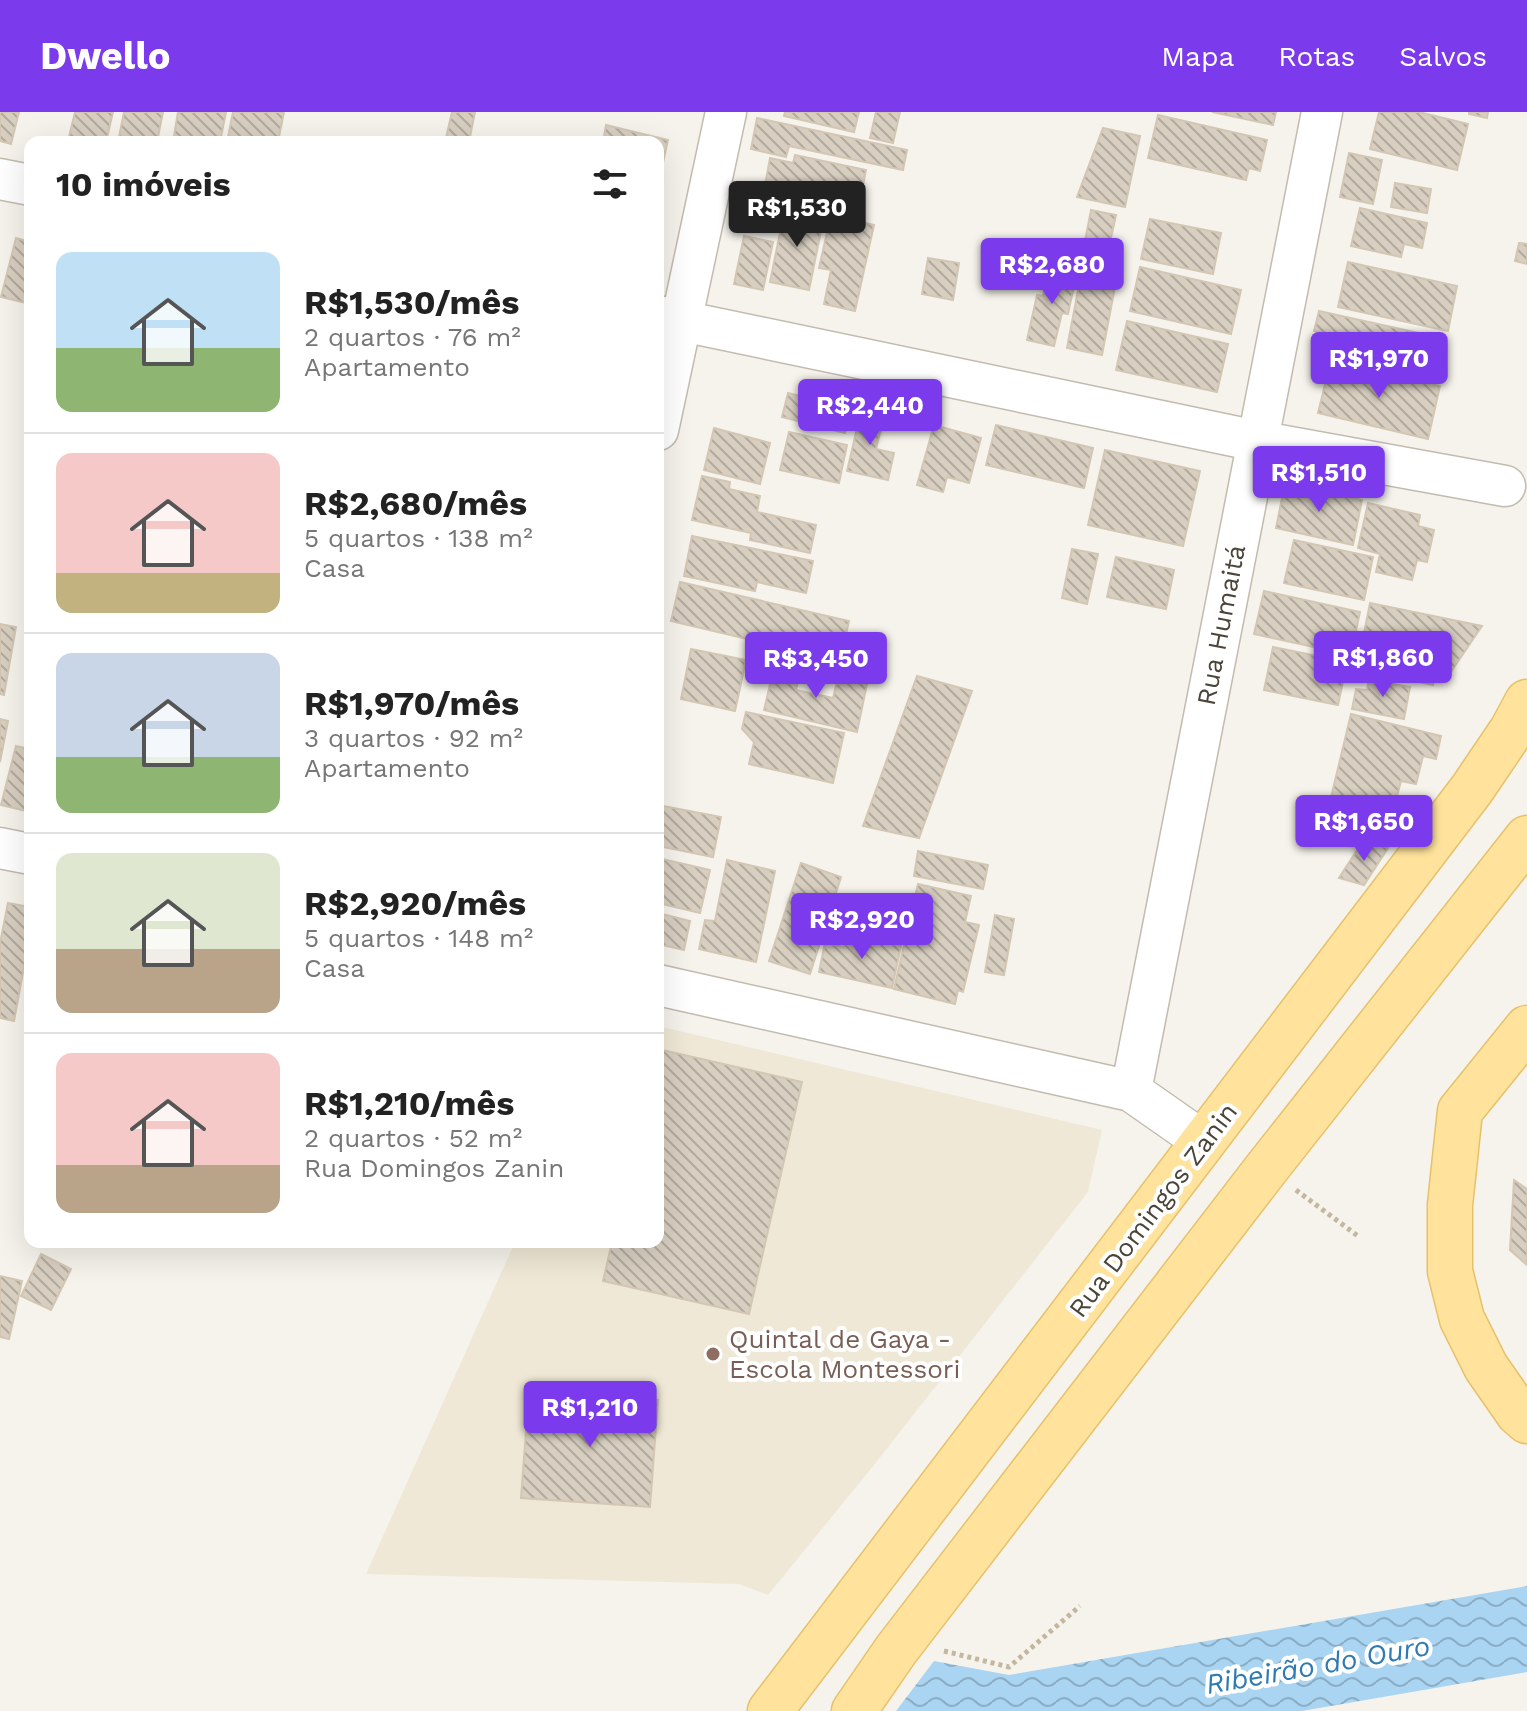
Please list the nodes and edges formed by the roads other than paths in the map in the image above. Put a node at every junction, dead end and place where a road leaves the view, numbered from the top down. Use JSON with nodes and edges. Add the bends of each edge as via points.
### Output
{"nodes":[{"id":1,"x":726,"y":112,"type":"edge"},
{"id":2,"x":1322,"y":112,"type":"edge"},
{"id":3,"x":0,"y":179,"type":"edge"},
{"id":4,"x":24,"y":184,"type":"edge"},
{"id":5,"x":670,"y":318,"type":"edge"},
{"id":6,"x":664,"y":374,"type":"edge"},
{"id":7,"x":1257,"y":441,"type":"junction"},
{"id":8,"x":1505,"y":486,"type":"dead end"},
{"id":9,"x":1527,"y":702,"type":"edge"},
{"id":10,"x":1527,"y":838,"type":"edge"},
{"id":11,"x":0,"y":848,"type":"edge"},
{"id":12,"x":24,"y":853,"type":"edge"},
{"id":13,"x":664,"y":986,"type":"edge"},
{"id":14,"x":1527,"y":1028,"type":"edge"},
{"id":15,"x":1131,"y":1091,"type":"junction"},
{"id":16,"x":1204,"y":1142,"type":"junction"},
{"id":17,"x":1527,"y":1421,"type":"edge"},
{"id":18,"x":770,"y":1711,"type":"edge"},
{"id":19,"x":854,"y":1711,"type":"edge"}],
"edges":[{"from":1,"to":5,"type":"street"},
{"from":2,"to":7,"type":"street","name":"Rua Humaitá"},
{"from":3,"to":4,"type":"street"},
{"from":5,"to":6,"type":"street"},
{"from":5,"to":7,"type":"street"},
{"from":7,"to":8,"type":"street"},
{"from":7,"to":15,"type":"street","name":"Rua Humaitá"},
{"from":9,"to":16,"type":"main road","name":"Rua Domingos Zanin","via":[[1472,789]]},
{"from":10,"to":19,"type":"main road","via":[[1266,1169]]},
{"from":11,"to":12,"type":"street"},
{"from":13,"to":15,"type":"street"},
{"from":14,"to":17,"type":"main road","via":[[1460,1111],[1450,1205],[1450,1271],[1462,1319],[1486,1367]]},
{"from":15,"to":16,"type":"street"},
{"from":16,"to":18,"type":"main road","name":"Rua Domingos Zanin"}]}
